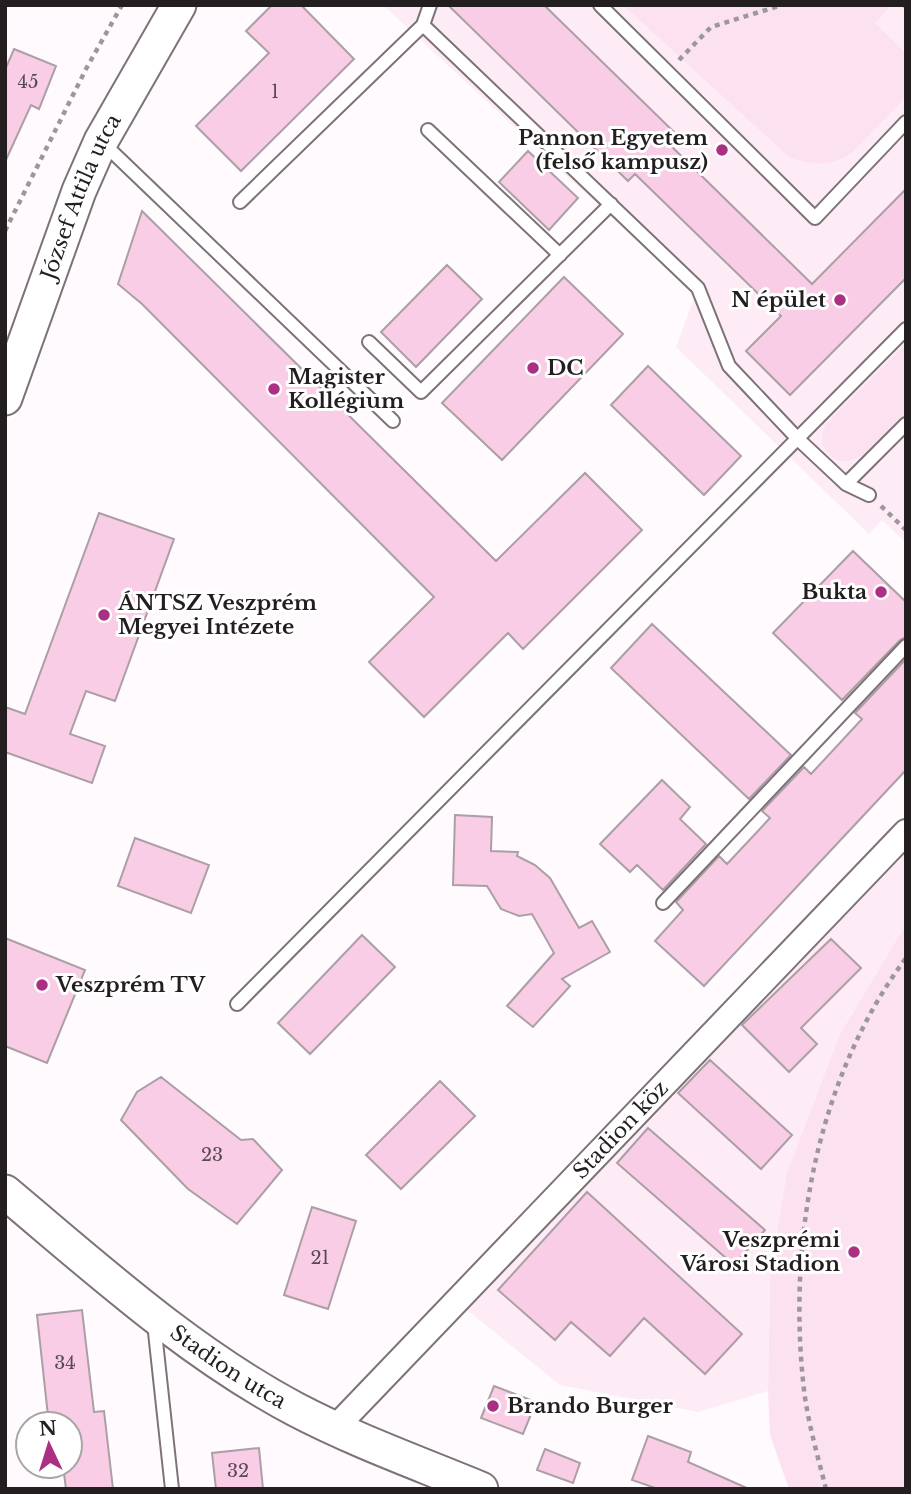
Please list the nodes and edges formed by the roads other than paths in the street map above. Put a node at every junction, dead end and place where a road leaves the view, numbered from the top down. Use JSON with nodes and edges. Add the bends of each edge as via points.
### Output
{"nodes":[{"id":1,"x":179,"y":5,"type":"edge"},
{"id":2,"x":430,"y":5,"type":"edge"},
{"id":3,"x":600,"y":5,"type":"edge"},
{"id":4,"x":423,"y":24,"type":"junction"},
{"id":5,"x":906,"y":122,"type":"edge"},
{"id":6,"x":428,"y":130,"type":"dead end"},
{"id":7,"x":101,"y":141,"type":"junction"},
{"id":8,"x":240,"y":202,"type":"dead end"},
{"id":9,"x":611,"y":204,"type":"junction"},
{"id":10,"x":559,"y":254,"type":"junction"},
{"id":11,"x":906,"y":329,"type":"edge"},
{"id":12,"x":369,"y":342,"type":"dead end"},
{"id":13,"x":5,"y":398,"type":"edge"},
{"id":14,"x":393,"y":421,"type":"dead end"},
{"id":15,"x":906,"y":424,"type":"edge"},
{"id":16,"x":798,"y":439,"type":"junction"},
{"id":17,"x":846,"y":484,"type":"junction"},
{"id":18,"x":869,"y":495,"type":"road end"},
{"id":19,"x":906,"y":646,"type":"edge"},
{"id":20,"x":906,"y":832,"type":"edge"},
{"id":21,"x":663,"y":904,"type":"dead end"},
{"id":22,"x":237,"y":1004,"type":"dead end"},
{"id":23,"x":5,"y":1192,"type":"edge"},
{"id":24,"x":153,"y":1316,"type":"junction"},
{"id":25,"x":335,"y":1428,"type":"junction"},
{"id":26,"x":172,"y":1489,"type":"edge"},
{"id":27,"x":481,"y":1489,"type":"edge"}],
"edges":[{"from":1,"to":7,"type":"street","name":"József Attila utca"},
{"from":2,"to":4,"type":"lane"},
{"from":3,"to":5,"type":"lane","via":[[815,218]]},
{"from":4,"to":8,"type":"lane"},
{"from":4,"to":9,"type":"lane"},
{"from":6,"to":10,"type":"lane"},
{"from":7,"to":13,"type":"street","name":"József Attila utca","via":[[63,232]]},
{"from":7,"to":14,"type":"lane"},
{"from":9,"to":10,"type":"lane"},
{"from":9,"to":16,"type":"lane","via":[[698,288],[729,366]]},
{"from":10,"to":12,"type":"lane","via":[[421,392]]},
{"from":11,"to":16,"type":"lane"},
{"from":15,"to":17,"type":"lane"},
{"from":16,"to":17,"type":"lane"},
{"from":16,"to":22,"type":"lane"},
{"from":17,"to":18,"type":"lane"},
{"from":19,"to":21,"type":"lane"},
{"from":20,"to":25,"type":"street","name":"Stadion köz"},
{"from":23,"to":24,"type":"street","name":"Stadion utca"},
{"from":24,"to":25,"type":"street","name":"Stadion utca","via":[[294,1408]]},
{"from":24,"to":26,"type":"lane"},
{"from":25,"to":27,"type":"street","name":"Stadion utca"}]}
